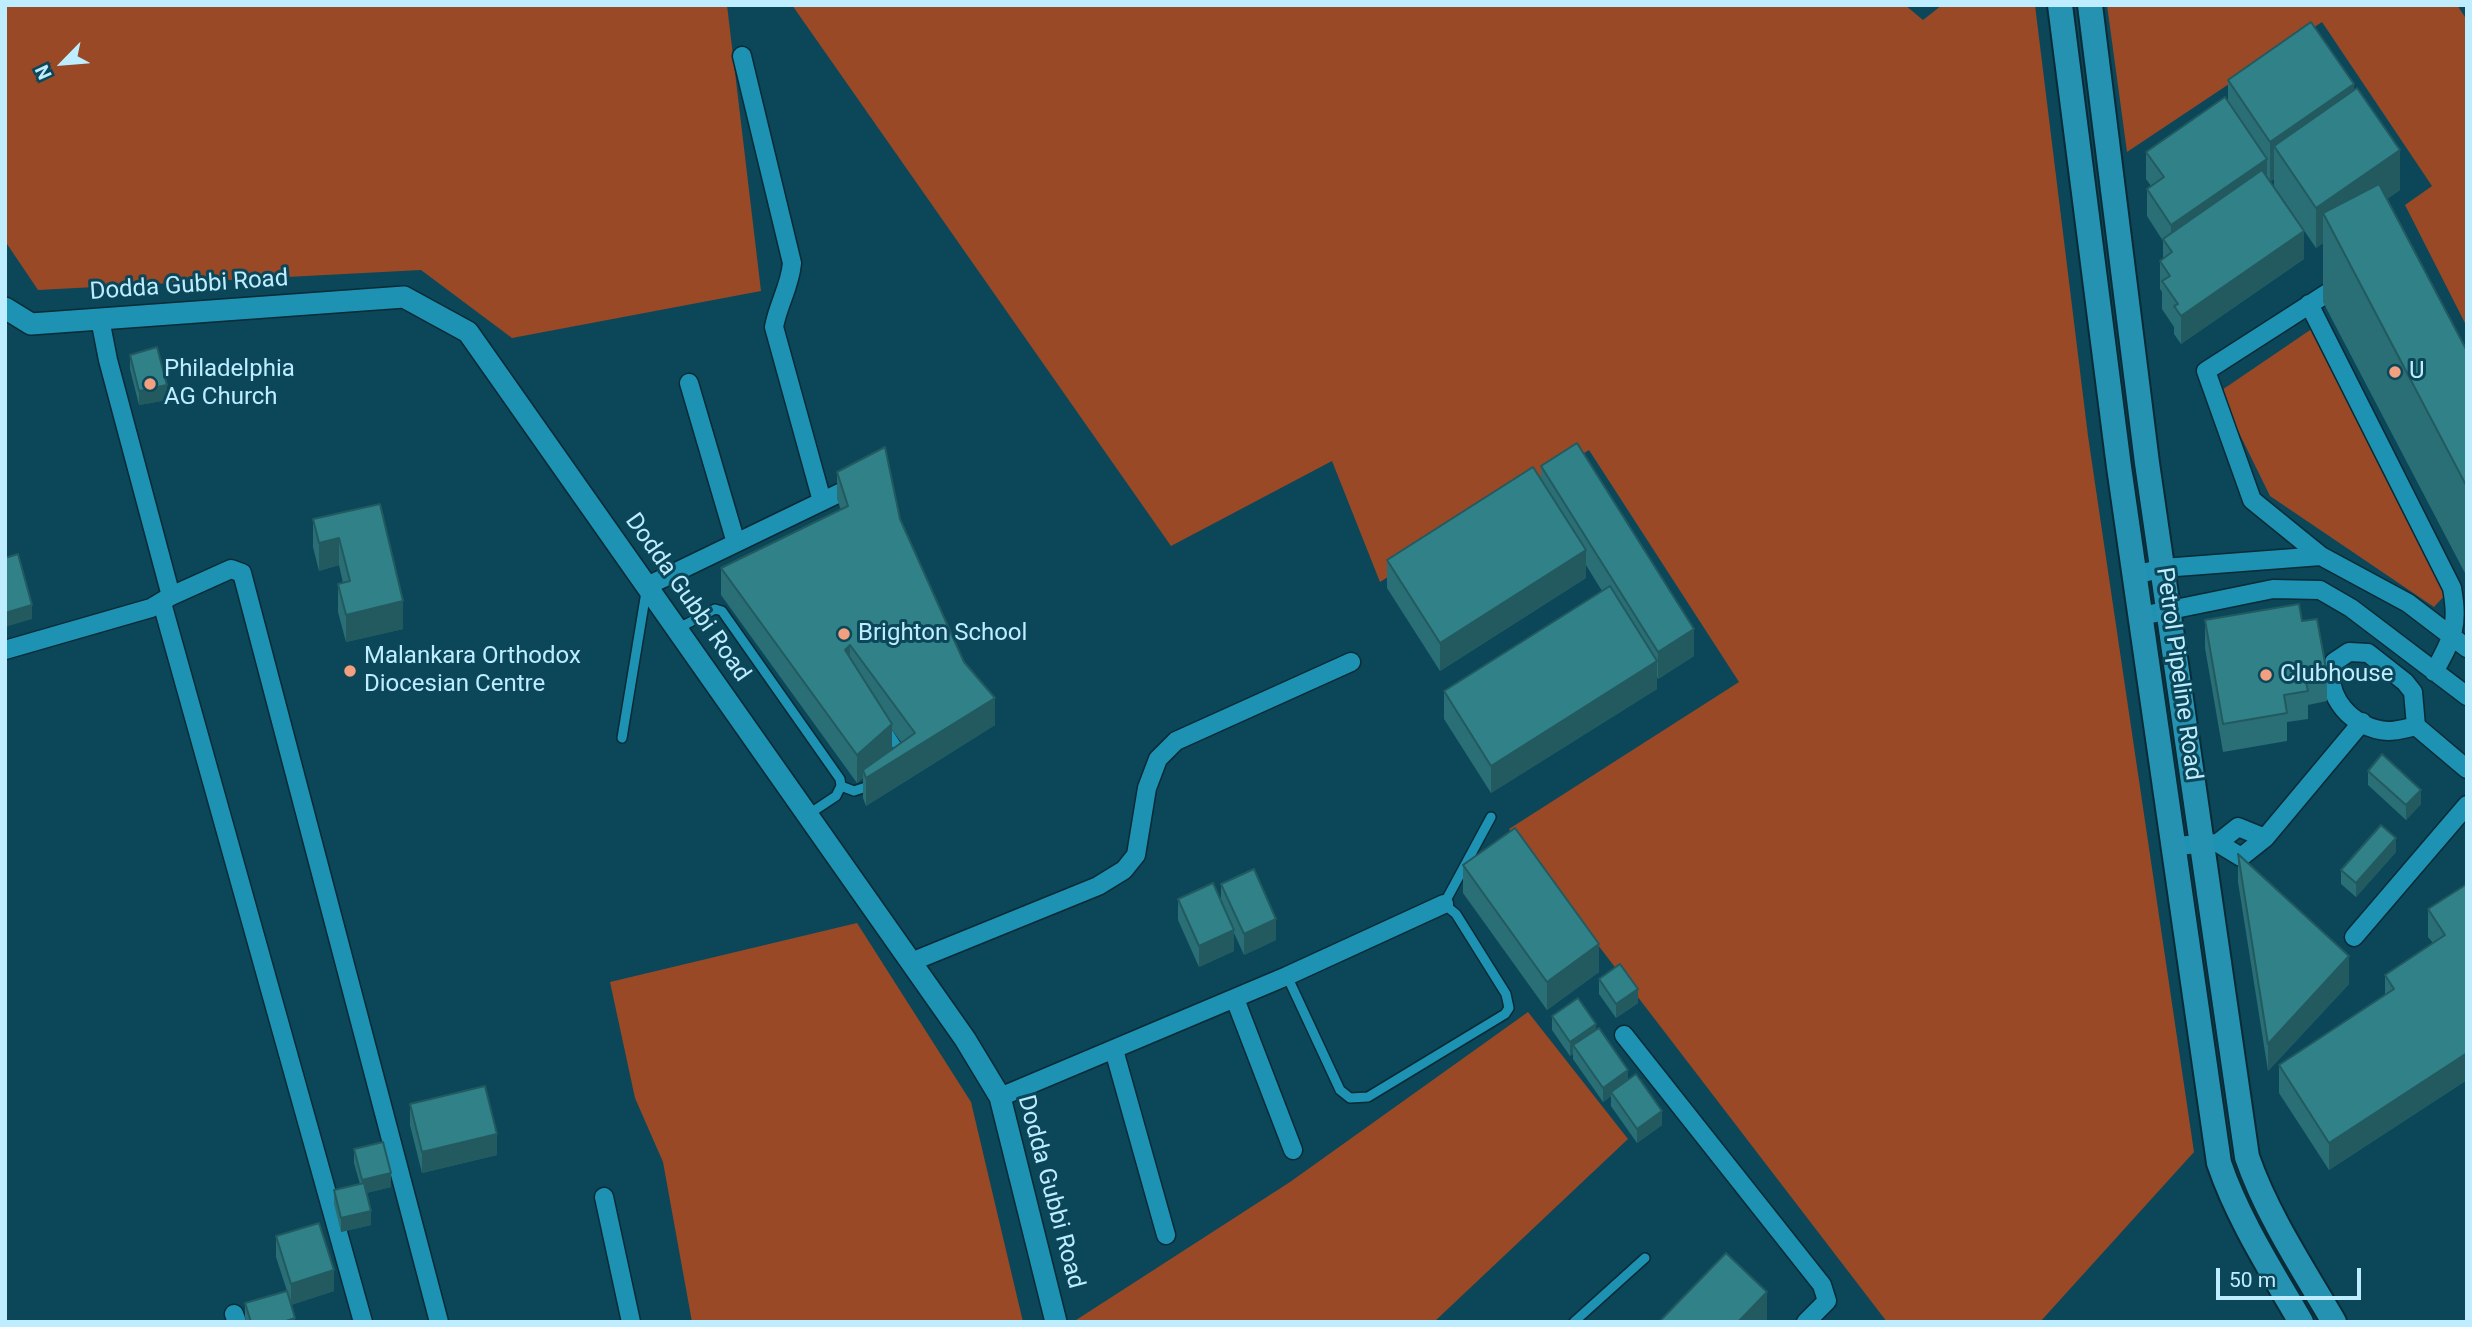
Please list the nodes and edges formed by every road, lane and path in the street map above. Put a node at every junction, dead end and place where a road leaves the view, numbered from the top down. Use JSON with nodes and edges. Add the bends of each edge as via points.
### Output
{"nodes":[{"id":1,"x":2060,"y":5,"type":"edge"},
{"id":2,"x":2090,"y":5,"type":"edge"},
{"id":3,"x":2093,"y":34,"type":"junction"},
{"id":4,"x":2064,"y":35,"type":"junction"},
{"id":5,"x":742,"y":56,"type":"dead end"},
{"id":6,"x":2360,"y":271,"type":"edge"},
{"id":7,"x":2309,"y":304,"type":"junction"},
{"id":8,"x":5,"y":308,"type":"edge"},
{"id":9,"x":100,"y":319,"type":"junction"},
{"id":10,"x":689,"y":383,"type":"dead end"},
{"id":11,"x":856,"y":485,"type":"edge"},
{"id":12,"x":822,"y":501,"type":"junction"},
{"id":13,"x":736,"y":543,"type":"junction"},
{"id":14,"x":2321,"y":556,"type":"junction"},
{"id":15,"x":2163,"y":568,"type":"junction"},
{"id":16,"x":2134,"y":575,"type":"junction"},
{"id":17,"x":647,"y":586,"type":"junction"},
{"id":18,"x":167,"y":599,"type":"junction"},
{"id":19,"x":2169,"y":610,"type":"junction"},
{"id":20,"x":2141,"y":616,"type":"junction"},
{"id":21,"x":677,"y":629,"type":"junction"},
{"id":22,"x":2460,"y":643,"type":"edge"},
{"id":23,"x":5,"y":650,"type":"edge"},
{"id":24,"x":1350,"y":662,"type":"dead end"},
{"id":25,"x":2434,"y":672,"type":"junction"},
{"id":26,"x":2467,"y":696,"type":"edge"},
{"id":27,"x":880,"y":720,"type":"edge"},
{"id":28,"x":2361,"y":722,"type":"junction"},
{"id":29,"x":2416,"y":726,"type":"junction"},
{"id":30,"x":622,"y":738,"type":"dead end"},
{"id":31,"x":902,"y":764,"type":"edge"},
{"id":32,"x":2467,"y":769,"type":"edge"},
{"id":33,"x":884,"y":776,"type":"edge"},
{"id":34,"x":841,"y":786,"type":"junction"},
{"id":35,"x":2467,"y":805,"type":"edge"},
{"id":36,"x":808,"y":815,"type":"junction"},
{"id":37,"x":1491,"y":817,"type":"dead end"},
{"id":38,"x":2265,"y":838,"type":"junction"},
{"id":39,"x":2210,"y":844,"type":"junction"},
{"id":40,"x":2173,"y":846,"type":"junction"},
{"id":41,"x":1444,"y":904,"type":"junction"},
{"id":42,"x":2354,"y":937,"type":"dead end"},
{"id":43,"x":911,"y":962,"type":"junction"},
{"id":44,"x":1287,"y":976,"type":"junction"},
{"id":45,"x":1235,"y":999,"type":"junction"},
{"id":46,"x":1624,"y":1035,"type":"dead end"},
{"id":47,"x":1114,"y":1049,"type":"junction"},
{"id":48,"x":1000,"y":1097,"type":"junction"},
{"id":49,"x":1293,"y":1150,"type":"dead end"},
{"id":50,"x":604,"y":1196,"type":"dead end"},
{"id":51,"x":1166,"y":1235,"type":"dead end"},
{"id":52,"x":1645,"y":1258,"type":"dead end"},
{"id":53,"x":363,"y":1322,"type":"edge"},
{"id":54,"x":439,"y":1322,"type":"edge"},
{"id":55,"x":631,"y":1322,"type":"edge"},
{"id":56,"x":1056,"y":1322,"type":"edge"},
{"id":57,"x":1574,"y":1322,"type":"edge"},
{"id":58,"x":1806,"y":1322,"type":"edge"},
{"id":59,"x":2301,"y":1322,"type":"edge"},
{"id":60,"x":2334,"y":1322,"type":"edge"}],
"edges":[{"from":1,"to":4,"type":"main road","name":"Petrol Pipeline Road"},
{"from":2,"to":3,"type":"main road","name":"Petrol Pipeline Road"},
{"from":3,"to":4,"type":"street"},
{"from":3,"to":15,"type":"main road","name":"Petrol Pipeline Road"},
{"from":4,"to":16,"type":"main road","name":"Petrol Pipeline Road"},
{"from":5,"to":12,"type":"street","via":[[792,263],[790,284],[774,327]]},
{"from":6,"to":7,"type":"street"},
{"from":7,"to":14,"type":"street","via":[[2206,371],[2252,500]]},
{"from":7,"to":22,"type":"street","via":[[2452,588]]},
{"from":8,"to":9,"type":"street","name":"Dodda Gubbi Road","via":[[31,324]]},
{"from":9,"to":17,"type":"street","name":"Dodda Gubbi Road","via":[[404,297],[468,332]]},
{"from":9,"to":18,"type":"street"},
{"from":10,"to":13,"type":"street"},
{"from":11,"to":12,"type":"street"},
{"from":12,"to":13,"type":"street"},
{"from":13,"to":17,"type":"street"},
{"from":14,"to":15,"type":"street"},
{"from":14,"to":22,"type":"street","via":[[2408,603]]},
{"from":15,"to":16,"type":"street"},
{"from":15,"to":19,"type":"main road","name":"Petrol Pipeline Road"},
{"from":16,"to":20,"type":"main road","name":"Petrol Pipeline Road"},
{"from":17,"to":21,"type":"street","name":"Dodda Gubbi Road"},
{"from":17,"to":30,"type":"lane"},
{"from":18,"to":23,"type":"street"},
{"from":18,"to":53,"type":"street"},
{"from":18,"to":54,"type":"street","via":[[231,569],[242,573]]},
{"from":19,"to":20,"type":"street"},
{"from":19,"to":25,"type":"street","via":[[2273,589],[2320,590]]},
{"from":19,"to":39,"type":"main road","name":"Petrol Pipeline Road"},
{"from":20,"to":40,"type":"main road","name":"Petrol Pipeline Road"},
{"from":21,"to":34,"type":"lane","via":[[715,609],[722,611]]},
{"from":21,"to":36,"type":"street","name":"Dodda Gubbi Road"},
{"from":22,"to":25,"type":"street"},
{"from":24,"to":43,"type":"street","via":[[1176,741],[1158,759],[1147,788],[1136,855],[1124,870],[1098,886]]},
{"from":25,"to":26,"type":"street"},
{"from":27,"to":31,"type":"lane","via":[[902,750]]},
{"from":28,"to":29,"type":"street","via":[[2387,731]]},
{"from":28,"to":29,"type":"street","via":[[2341,706],[2330,686],[2334,662],[2349,652],[2368,653],[2405,682],[2413,692]]},
{"from":28,"to":38,"type":"street"},
{"from":29,"to":32,"type":"street"},
{"from":33,"to":34,"type":"lane","via":[[855,792]]},
{"from":34,"to":36,"type":"lane","via":[[836,796]]},
{"from":35,"to":42,"type":"street"},
{"from":36,"to":43,"type":"street","name":"Dodda Gubbi Road"},
{"from":37,"to":41,"type":"lane"},
{"from":38,"to":39,"type":"street","via":[[2238,827]]},
{"from":38,"to":39,"type":"street","via":[[2241,857]]},
{"from":39,"to":40,"type":"street"},
{"from":39,"to":60,"type":"main road","name":"Petrol Pipeline Road","via":[[2248,1157],[2283,1232]]},
{"from":40,"to":59,"type":"main road","name":"Petrol Pipeline Road","via":[[2219,1163],[2257,1246]]},
{"from":41,"to":44,"type":"street"},
{"from":41,"to":44,"type":"lane","via":[[1456,914],[1506,994],[1509,1008],[1368,1097],[1350,1098],[1340,1090]]},
{"from":43,"to":48,"type":"street","name":"Dodda Gubbi Road"},
{"from":44,"to":45,"type":"street"},
{"from":45,"to":47,"type":"street"},
{"from":45,"to":49,"type":"street"},
{"from":46,"to":58,"type":"street","via":[[1822,1285],[1827,1301]]},
{"from":47,"to":48,"type":"street"},
{"from":47,"to":51,"type":"street"},
{"from":48,"to":56,"type":"street","name":"Dodda Gubbi Road"},
{"from":50,"to":55,"type":"street"},
{"from":52,"to":57,"type":"lane"}]}
